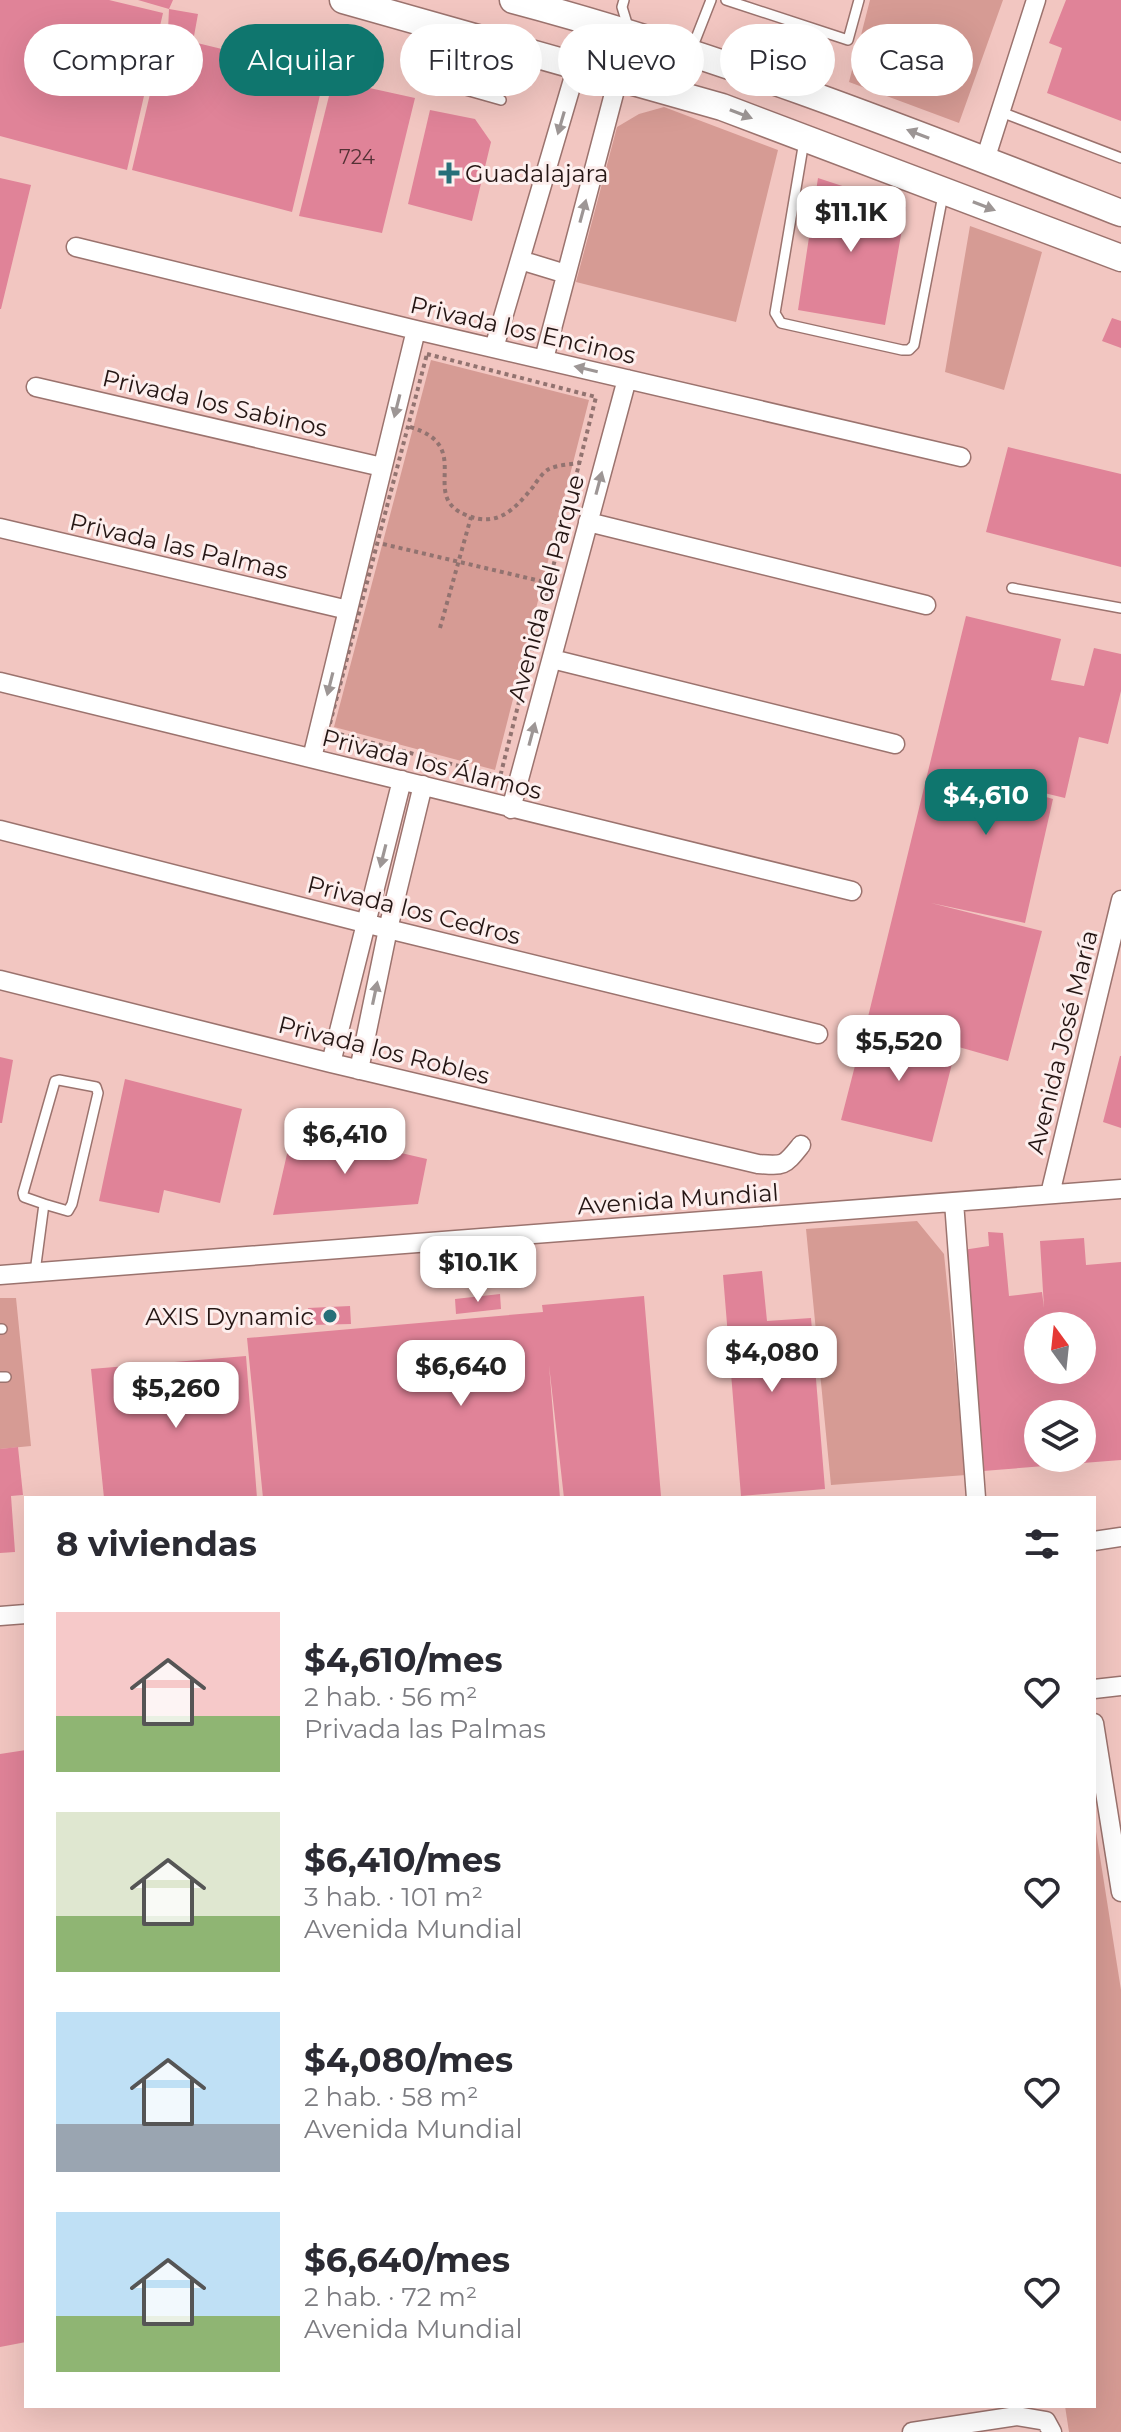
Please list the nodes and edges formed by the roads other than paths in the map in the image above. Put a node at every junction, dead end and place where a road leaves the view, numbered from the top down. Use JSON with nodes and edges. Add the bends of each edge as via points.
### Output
{"nodes":[{"id":1,"x":343,"y":0,"type":"edge"},
{"id":2,"x":513,"y":0,"type":"edge"},
{"id":3,"x":711,"y":0,"type":"edge"},
{"id":4,"x":726,"y":0,"type":"edge"},
{"id":5,"x":859,"y":0,"type":"edge"},
{"id":6,"x":1036,"y":0,"type":"edge"},
{"id":7,"x":623,"y":3,"type":"edge"},
{"id":8,"x":429,"y":24,"type":"edge"},
{"id":9,"x":599,"y":24,"type":"joint"},
{"id":10,"x":628,"y":24,"type":"edge"},
{"id":11,"x":702,"y":24,"type":"edge"},
{"id":12,"x":704,"y":59,"type":"edge"},
{"id":13,"x":487,"y":96,"type":"edge"},
{"id":14,"x":568,"y":96,"type":"edge"},
{"id":15,"x":614,"y":96,"type":"edge"},
{"id":16,"x":685,"y":96,"type":"edge"},
{"id":17,"x":501,"y":100,"type":"dead end"},
{"id":18,"x":1001,"y":112,"type":"junction"},
{"id":19,"x":804,"y":138,"type":"junction"},
{"id":20,"x":1121,"y":158,"type":"edge"},
{"id":21,"x":985,"y":160,"type":"junction"},
{"id":22,"x":943,"y":191,"type":"junction"},
{"id":23,"x":1121,"y":213,"type":"edge"},
{"id":24,"x":76,"y":247,"type":"dead end"},
{"id":25,"x":1121,"y":258,"type":"edge"},
{"id":26,"x":520,"y":260,"type":"junction"},
{"id":27,"x":566,"y":274,"type":"junction"},
{"id":28,"x":416,"y":330,"type":"junction"},
{"id":29,"x":494,"y":348,"type":"junction"},
{"id":30,"x":544,"y":359,"type":"junction"},
{"id":31,"x":627,"y":379,"type":"junction"},
{"id":32,"x":36,"y":387,"type":"dead end"},
{"id":33,"x":961,"y":457,"type":"dead end"},
{"id":34,"x":382,"y":467,"type":"junction"},
{"id":35,"x":588,"y":522,"type":"junction"},
{"id":36,"x":0,"y":528,"type":"edge"},
{"id":37,"x":1012,"y":588,"type":"dead end"},
{"id":38,"x":926,"y":605,"type":"dead end"},
{"id":39,"x":1121,"y":608,"type":"edge"},
{"id":40,"x":348,"y":610,"type":"junction"},
{"id":41,"x":552,"y":659,"type":"junction"},
{"id":42,"x":0,"y":682,"type":"edge"},
{"id":43,"x":895,"y":744,"type":"dead end"},
{"id":44,"x":312,"y":758,"type":"junction"},
{"id":45,"x":402,"y":780,"type":"junction"},
{"id":46,"x":423,"y":785,"type":"junction"},
{"id":47,"x":511,"y":809,"type":"junction"},
{"id":48,"x":0,"y":830,"type":"edge"},
{"id":49,"x":852,"y":891,"type":"dead end"},
{"id":50,"x":1121,"y":900,"type":"edge"},
{"id":51,"x":367,"y":923,"type":"junction"},
{"id":52,"x":388,"y":929,"type":"junction"},
{"id":53,"x":0,"y":980,"type":"edge"},
{"id":54,"x":818,"y":1034,"type":"dead end"},
{"id":55,"x":331,"y":1063,"type":"junction"},
{"id":56,"x":359,"y":1070,"type":"junction"},
{"id":57,"x":801,"y":1145,"type":"dead end"},
{"id":58,"x":1121,"y":1189,"type":"edge"},
{"id":59,"x":1050,"y":1194,"type":"junction"},
{"id":60,"x":954,"y":1202,"type":"junction"},
{"id":61,"x":44,"y":1204,"type":"junction"},
{"id":62,"x":35,"y":1272,"type":"junction"},
{"id":63,"x":0,"y":1275,"type":"edge"},
{"id":64,"x":976,"y":1496,"type":"edge"},
{"id":65,"x":1121,"y":1537,"type":"edge"},
{"id":66,"x":1096,"y":1541,"type":"edge"},
{"id":67,"x":24,"y":1614,"type":"edge"},
{"id":68,"x":0,"y":1616,"type":"edge"},
{"id":69,"x":1121,"y":1686,"type":"edge"},
{"id":70,"x":1096,"y":1689,"type":"edge"},
{"id":71,"x":1096,"y":1736,"type":"edge"},
{"id":72,"x":1121,"y":1892,"type":"edge"},
{"id":73,"x":912,"y":2432,"type":"edge"},
{"id":74,"x":1052,"y":2432,"type":"edge"}],
"edges":[{"from":1,"to":8,"type":"main road"},
{"from":2,"to":9,"type":"main road"},
{"from":3,"to":11,"type":"lane"},
{"from":4,"to":5,"type":"lane","via":[[848,40]]},
{"from":6,"to":18,"type":"street"},
{"from":7,"to":9,"type":"lane"},
{"from":7,"to":10,"type":"lane"},
{"from":21,"to":12,"type":"main road","one_way":true},
{"from":13,"to":17,"type":"lane"},
{"from":14,"to":26,"type":"street","one_way":true},
{"from":27,"to":15,"type":"street","one_way":true},
{"from":16,"to":19,"type":"main road","one_way":true},
{"from":18,"to":20,"type":"lane"},
{"from":18,"to":21,"type":"street"},
{"from":19,"to":22,"type":"main road"},
{"from":19,"to":22,"type":"lane","via":[[775,313],[781,323],[909,350]]},
{"from":21,"to":23,"type":"main road"},
{"from":22,"to":25,"type":"main road","one_way":true},
{"from":24,"to":28,"type":"street","name":"Privada los Encinos"},
{"from":26,"to":27,"type":"street"},
{"from":26,"to":29,"type":"street"},
{"from":27,"to":30,"type":"street"},
{"from":28,"to":29,"type":"street","name":"Privada los Encinos"},
{"from":28,"to":34,"type":"street","one_way":true},
{"from":29,"to":30,"type":"street","name":"Privada los Encinos"},
{"from":31,"to":30,"type":"street","name":"Privada los Encinos","one_way":true},
{"from":31,"to":33,"type":"street","name":"Privada los Encinos"},
{"from":35,"to":31,"type":"street","name":"Avenida del Parque","one_way":true},
{"from":32,"to":34,"type":"street","name":"Privada los Sabinos"},
{"from":34,"to":40,"type":"street"},
{"from":35,"to":38,"type":"street"},
{"from":35,"to":41,"type":"street","name":"Avenida del Parque"},
{"from":36,"to":40,"type":"street","name":"Privada las Palmas"},
{"from":37,"to":39,"type":"lane"},
{"from":40,"to":44,"type":"street","one_way":true},
{"from":41,"to":43,"type":"street"},
{"from":47,"to":41,"type":"street","name":"Avenida del Parque","one_way":true},
{"from":42,"to":44,"type":"street","name":"Privada los Álamos"},
{"from":44,"to":45,"type":"street","name":"Privada los Álamos"},
{"from":45,"to":46,"type":"street","name":"Privada los Álamos"},
{"from":45,"to":51,"type":"street","one_way":true},
{"from":46,"to":47,"type":"street","name":"Privada los Álamos"},
{"from":46,"to":52,"type":"street"},
{"from":47,"to":49,"type":"street","name":"Privada los Álamos"},
{"from":48,"to":51,"type":"street","name":"Privada los Cedros"},
{"from":50,"to":59,"type":"street","name":"Avenida José María"},
{"from":51,"to":52,"type":"street","name":"Privada los Cedros"},
{"from":51,"to":55,"type":"street"},
{"from":52,"to":54,"type":"street","name":"Privada los Cedros"},
{"from":56,"to":52,"type":"street","one_way":true},
{"from":53,"to":55,"type":"street","name":"Privada los Robles"},
{"from":55,"to":56,"type":"street","name":"Privada los Robles"},
{"from":56,"to":57,"type":"street","name":"Privada los Robles","via":[[758,1164],[787,1162]]},
{"from":58,"to":59,"type":"street","name":"Avenida Mundial"},
{"from":59,"to":60,"type":"street","name":"Avenida Mundial"},
{"from":60,"to":62,"type":"street","name":"Avenida Mundial"},
{"from":60,"to":64,"type":"street"},
{"from":61,"to":61,"type":"lane","via":[[23,1193],[55,1081],[96,1087],[71,1208]]},
{"from":61,"to":62,"type":"lane"},
{"from":62,"to":63,"type":"street","name":"Avenida Mundial"},
{"from":65,"to":66,"type":"street"},
{"from":67,"to":68,"type":"street"},
{"from":69,"to":70,"type":"street"},
{"from":71,"to":72,"type":"street"},
{"from":73,"to":74,"type":"street","via":[[1017,2416],[1046,2421]]}]}
